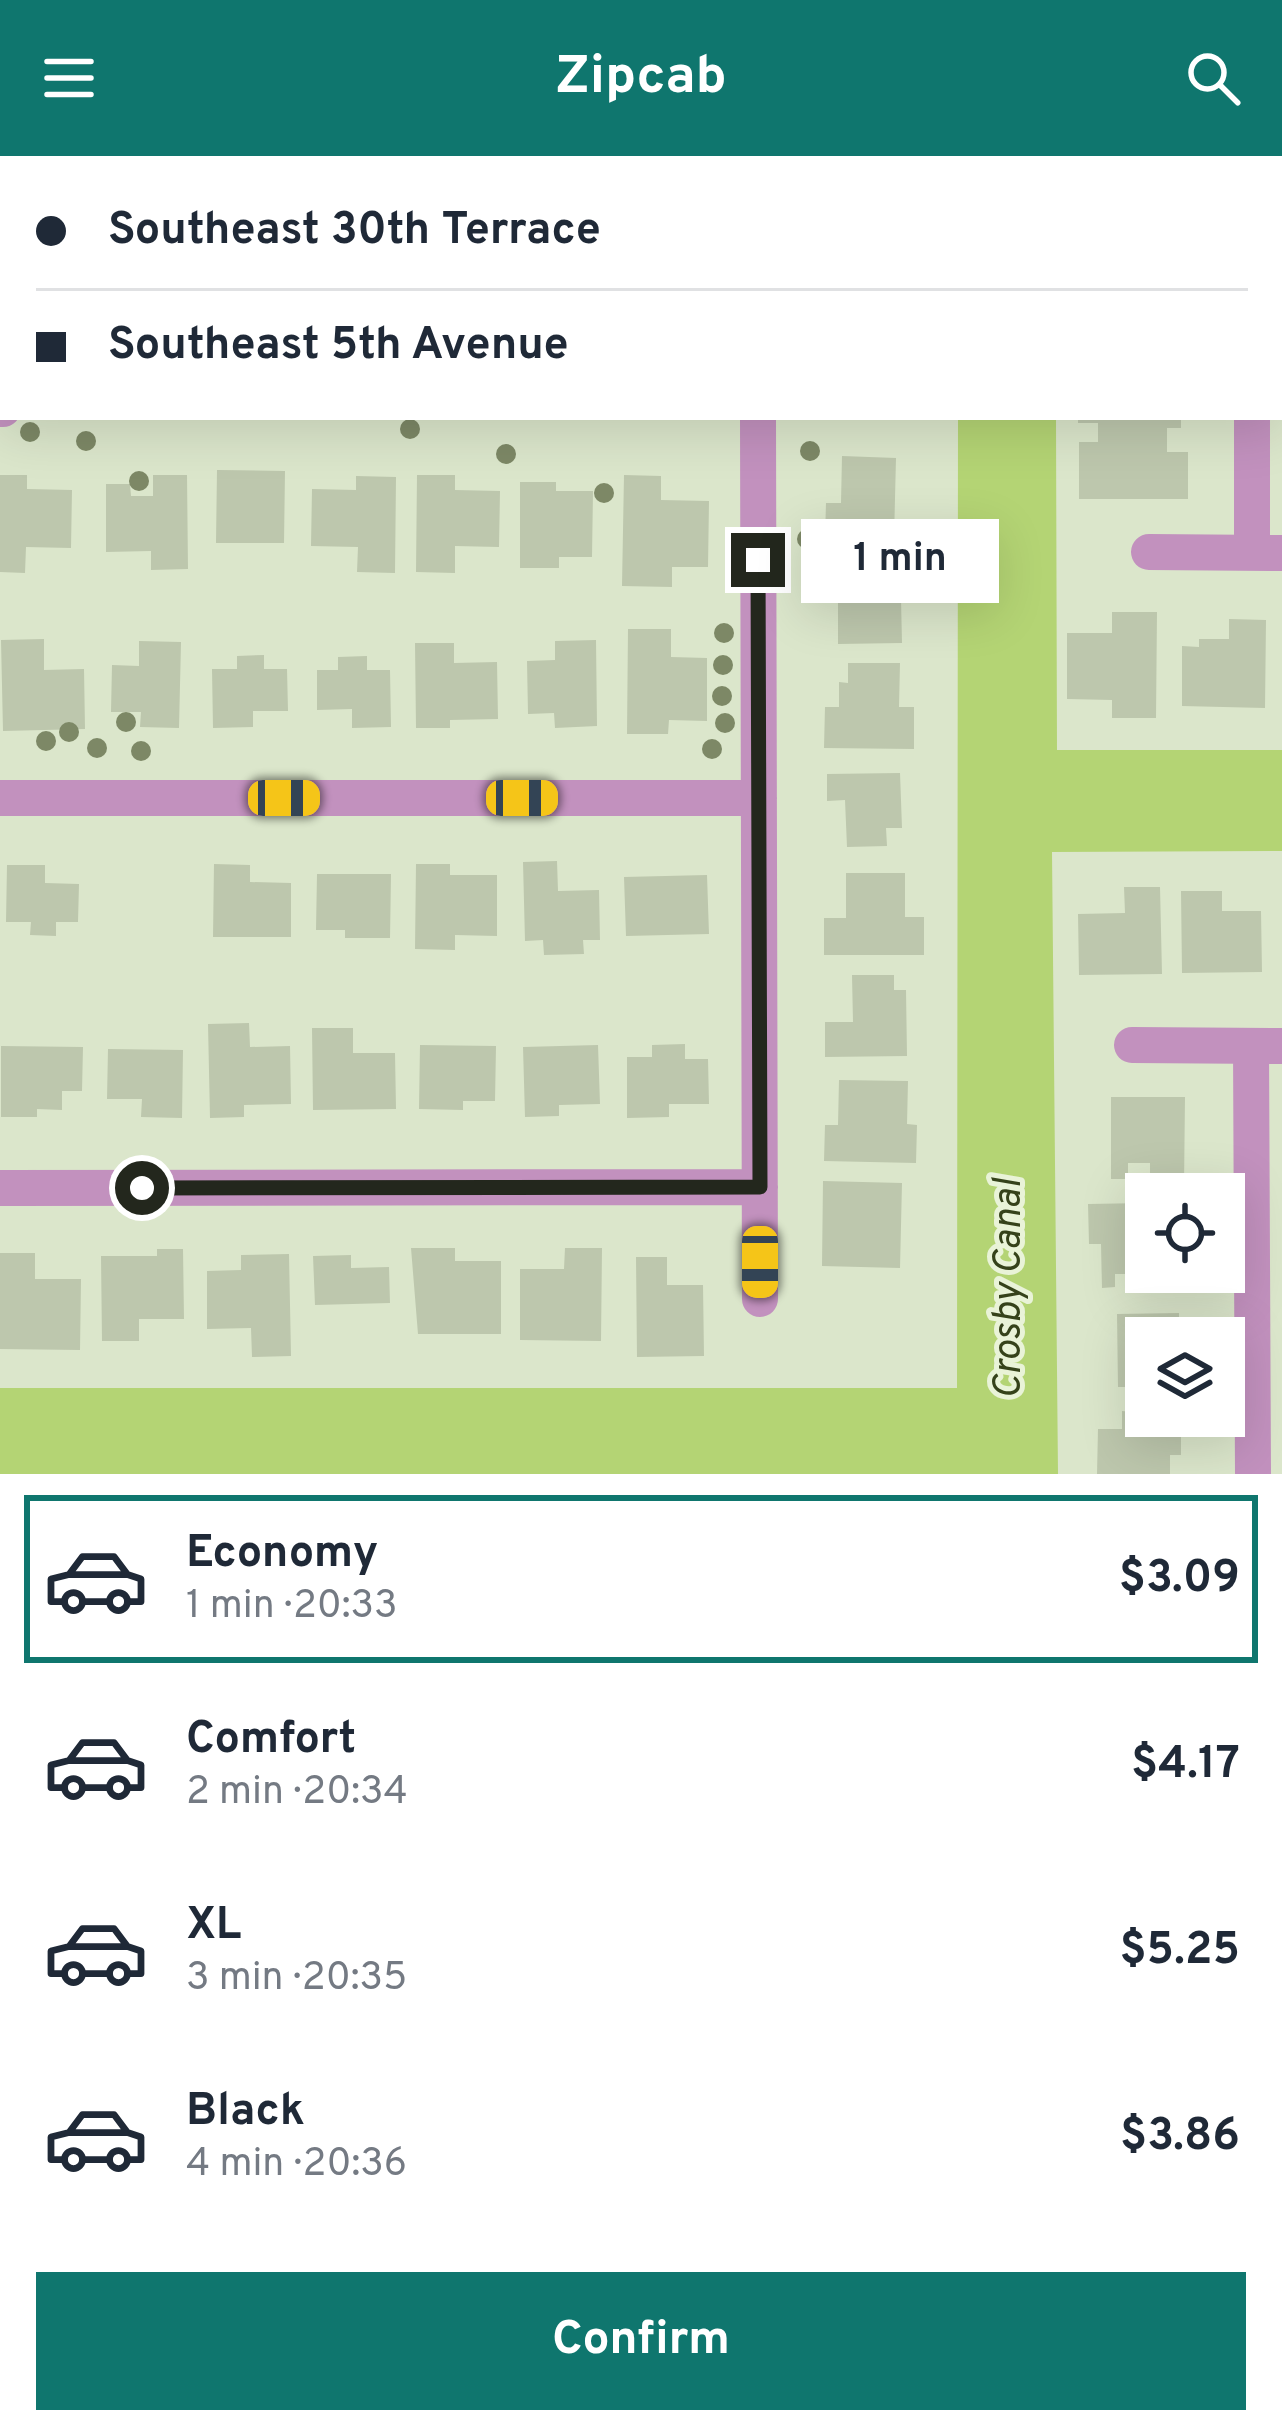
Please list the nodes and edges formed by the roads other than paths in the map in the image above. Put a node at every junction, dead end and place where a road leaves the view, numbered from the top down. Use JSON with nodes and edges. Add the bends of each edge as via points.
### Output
{"nodes":[{"id":1,"x":758,"y":420,"type":"edge"},
{"id":2,"x":1252,"y":420,"type":"edge"},
{"id":3,"x":1149,"y":553,"type":"dead end"},
{"id":4,"x":1267,"y":553,"type":"edge"},
{"id":5,"x":0,"y":798,"type":"edge"},
{"id":6,"x":759,"y":798,"type":"junction"},
{"id":7,"x":1132,"y":1045,"type":"dead end"},
{"id":8,"x":1266,"y":1046,"type":"edge"},
{"id":9,"x":760,"y":1187,"type":"junction"},
{"id":10,"x":0,"y":1188,"type":"edge"},
{"id":11,"x":760,"y":1299,"type":"dead end"},
{"id":12,"x":1253,"y":1474,"type":"edge"}],
"edges":[{"from":1,"to":6,"type":"street"},
{"from":2,"to":4,"type":"street"},
{"from":3,"to":4,"type":"street"},
{"from":5,"to":6,"type":"street"},
{"from":6,"to":9,"type":"street"},
{"from":7,"to":8,"type":"street"},
{"from":8,"to":12,"type":"street"},
{"from":9,"to":10,"type":"street"},
{"from":9,"to":11,"type":"street"}]}
